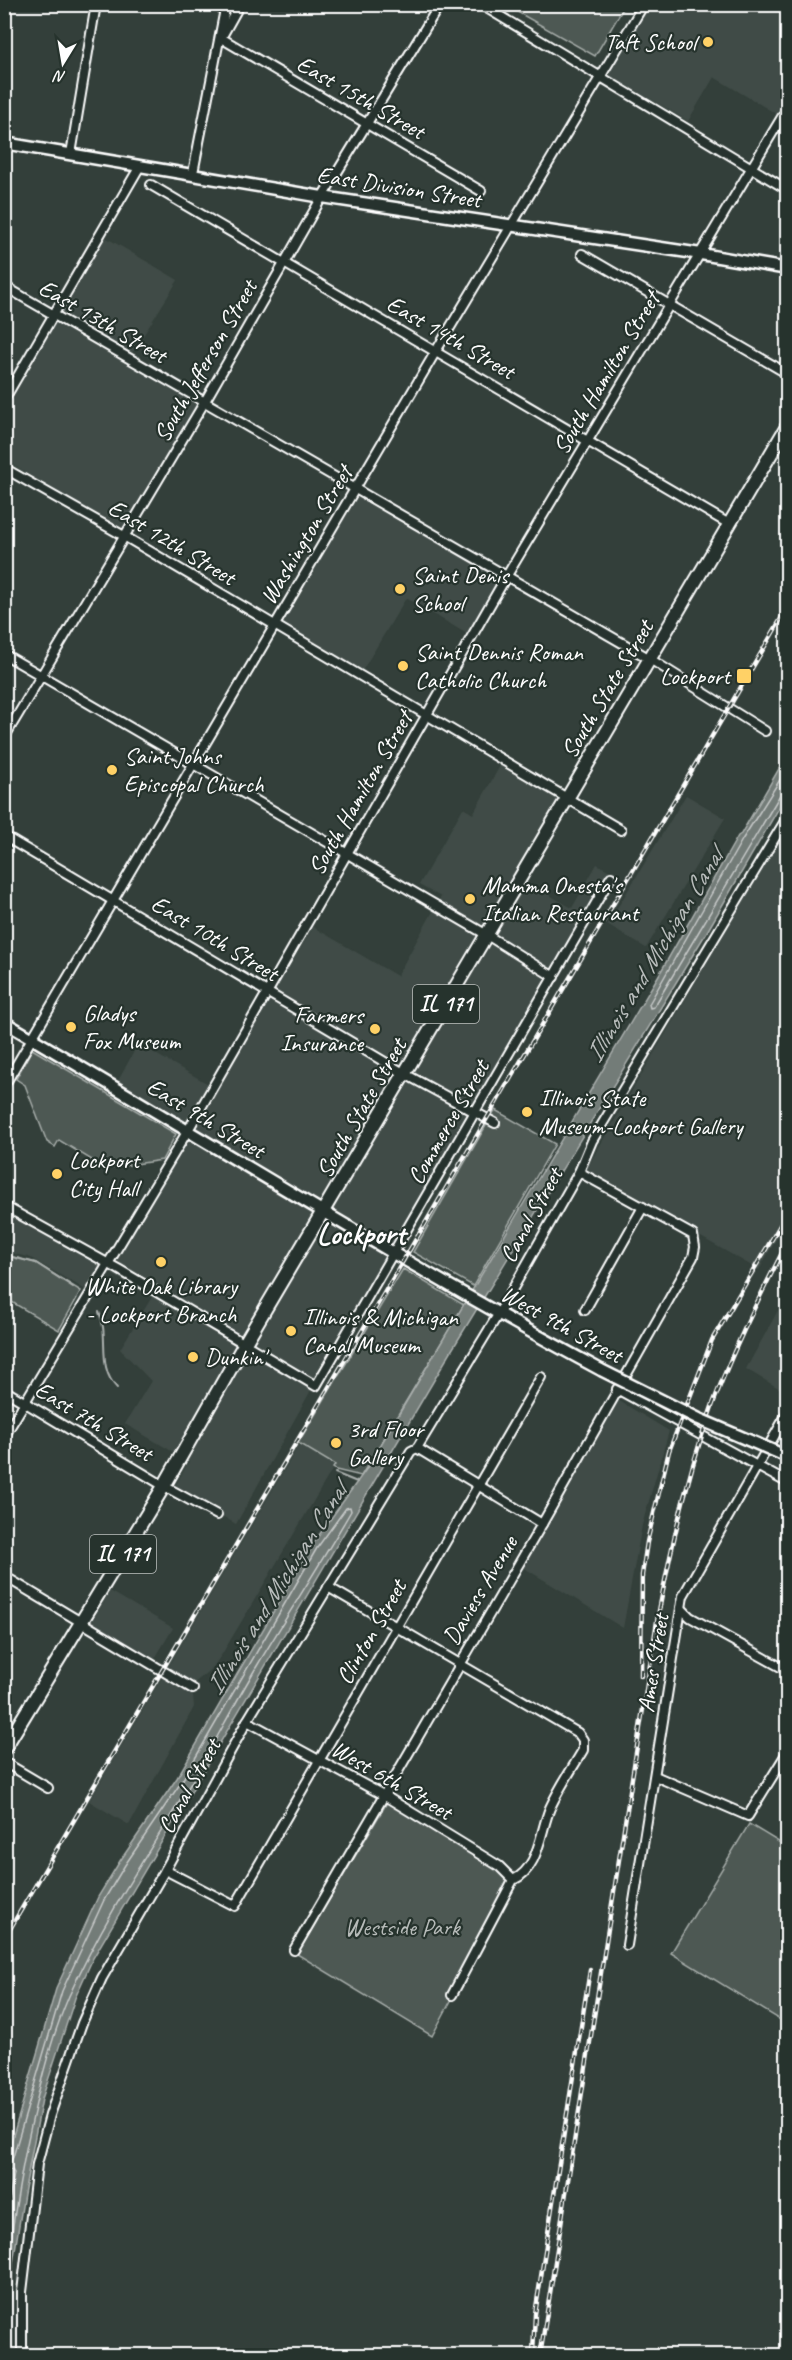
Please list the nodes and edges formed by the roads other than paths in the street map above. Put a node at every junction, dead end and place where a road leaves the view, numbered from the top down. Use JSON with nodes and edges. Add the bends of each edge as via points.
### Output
{"nodes":[{"id":1,"x":96,"y":4,"type":"edge"},
{"id":2,"x":226,"y":4,"type":"edge"},
{"id":3,"x":240,"y":4,"type":"edge"},
{"id":4,"x":440,"y":4,"type":"edge"},
{"id":5,"x":480,"y":4,"type":"edge"},
{"id":6,"x":644,"y":4,"type":"edge"},
{"id":7,"x":221,"y":38,"type":"junction"},
{"id":8,"x":600,"y":78,"type":"junction"},
{"id":9,"x":788,"y":107,"type":"edge"},
{"id":10,"x":369,"y":123,"type":"junction"},
{"id":11,"x":4,"y":143,"type":"edge"},
{"id":12,"x":71,"y":154,"type":"junction"},
{"id":13,"x":140,"y":166,"type":"junction"},
{"id":14,"x":751,"y":169,"type":"junction"},
{"id":15,"x":193,"y":173,"type":"junction"},
{"id":16,"x":151,"y":185,"type":"dead end"},
{"id":17,"x":788,"y":190,"type":"edge"},
{"id":18,"x":481,"y":191,"type":"dead end"},
{"id":19,"x":322,"y":197,"type":"junction"},
{"id":20,"x":512,"y":227,"type":"junction"},
{"id":21,"x":582,"y":254,"type":"dead end"},
{"id":22,"x":701,"y":254,"type":"junction"},
{"id":23,"x":285,"y":262,"type":"junction"},
{"id":24,"x":788,"y":269,"type":"edge"},
{"id":25,"x":4,"y":286,"type":"edge"},
{"id":26,"x":669,"y":305,"type":"junction"},
{"id":27,"x":55,"y":316,"type":"junction"},
{"id":28,"x":436,"y":351,"type":"junction"},
{"id":29,"x":788,"y":374,"type":"edge"},
{"id":30,"x":4,"y":400,"type":"edge"},
{"id":31,"x":204,"y":403,"type":"junction"},
{"id":32,"x":788,"y":425,"type":"edge"},
{"id":33,"x":588,"y":440,"type":"junction"},
{"id":34,"x":4,"y":468,"type":"edge"},
{"id":35,"x":356,"y":490,"type":"junction"},
{"id":36,"x":729,"y":524,"type":"junction"},
{"id":37,"x":124,"y":536,"type":"junction"},
{"id":38,"x":506,"y":577,"type":"junction"},
{"id":39,"x":275,"y":626,"type":"junction"},
{"id":40,"x":4,"y":654,"type":"edge"},
{"id":41,"x":650,"y":659,"type":"junction"},
{"id":42,"x":41,"y":676,"type":"junction"},
{"id":43,"x":427,"y":716,"type":"junction"},
{"id":44,"x":765,"y":731,"type":"dead end"},
{"id":45,"x":4,"y":738,"type":"edge"},
{"id":46,"x":192,"y":764,"type":"junction"},
{"id":47,"x":568,"y":796,"type":"junction"},
{"id":48,"x":788,"y":816,"type":"edge"},
{"id":49,"x":621,"y":830,"type":"dead end"},
{"id":50,"x":4,"y":836,"type":"edge"},
{"id":51,"x":348,"y":855,"type":"junction"},
{"id":52,"x":611,"y":877,"type":"dead end"},
{"id":53,"x":113,"y":900,"type":"junction"},
{"id":54,"x":487,"y":935,"type":"junction"},
{"id":55,"x":554,"y":977,"type":"junction"},
{"id":56,"x":267,"y":992,"type":"junction"},
{"id":57,"x":4,"y":1022,"type":"edge"},
{"id":58,"x":33,"y":1039,"type":"junction"},
{"id":59,"x":405,"y":1074,"type":"junction"},
{"id":60,"x":4,"y":1086,"type":"edge"},
{"id":61,"x":476,"y":1113,"type":"junction"},
{"id":62,"x":495,"y":1123,"type":"dead end"},
{"id":63,"x":187,"y":1132,"type":"junction"},
{"id":64,"x":579,"y":1172,"type":"junction"},
{"id":65,"x":4,"y":1206,"type":"edge"},
{"id":66,"x":643,"y":1208,"type":"junction"},
{"id":67,"x":324,"y":1211,"type":"junction"},
{"id":68,"x":394,"y":1252,"type":"junction"},
{"id":69,"x":108,"y":1263,"type":"junction"},
{"id":70,"x":585,"y":1310,"type":"dead end"},
{"id":71,"x":499,"y":1313,"type":"junction"},
{"id":72,"x":245,"y":1343,"type":"junction"},
{"id":73,"x":541,"y":1377,"type":"dead end"},
{"id":74,"x":617,"y":1389,"type":"junction"},
{"id":75,"x":4,"y":1390,"type":"edge"},
{"id":76,"x":25,"y":1402,"type":"junction"},
{"id":77,"x":788,"y":1412,"type":"edge"},
{"id":78,"x":4,"y":1437,"type":"edge"},
{"id":79,"x":417,"y":1448,"type":"junction"},
{"id":80,"x":788,"y":1457,"type":"edge"},
{"id":81,"x":758,"y":1466,"type":"junction"},
{"id":82,"x":788,"y":1483,"type":"edge"},
{"id":83,"x":478,"y":1485,"type":"junction"},
{"id":84,"x":164,"y":1486,"type":"junction"},
{"id":85,"x":217,"y":1515,"type":"dead end"},
{"id":86,"x":542,"y":1524,"type":"junction"},
{"id":87,"x":4,"y":1576,"type":"edge"},
{"id":88,"x":328,"y":1587,"type":"junction"},
{"id":89,"x":681,"y":1608,"type":"junction"},
{"id":90,"x":82,"y":1622,"type":"junction"},
{"id":91,"x":397,"y":1626,"type":"junction"},
{"id":92,"x":459,"y":1663,"type":"junction"},
{"id":93,"x":788,"y":1671,"type":"edge"},
{"id":94,"x":193,"y":1689,"type":"dead end"},
{"id":95,"x":247,"y":1721,"type":"junction"},
{"id":96,"x":4,"y":1749,"type":"edge"},
{"id":97,"x":788,"y":1751,"type":"edge"},
{"id":98,"x":319,"y":1761,"type":"junction"},
{"id":99,"x":4,"y":1762,"type":"edge"},
{"id":100,"x":654,"y":1776,"type":"junction"},
{"id":101,"x":48,"y":1788,"type":"dead end"},
{"id":102,"x":386,"y":1796,"type":"junction"},
{"id":103,"x":165,"y":1870,"type":"junction"},
{"id":104,"x":513,"y":1880,"type":"junction"},
{"id":105,"x":627,"y":1945,"type":"dead end"},
{"id":106,"x":294,"y":1950,"type":"dead end"},
{"id":107,"x":452,"y":1995,"type":"dead end"},
{"id":108,"x":22,"y":2355,"type":"edge"}],
"edges":[{"from":1,"to":12,"type":"street"},
{"from":2,"to":7,"type":"street"},
{"from":3,"to":7,"type":"street"},
{"from":4,"to":10,"type":"street","name":"South Jefferson Street"},
{"from":5,"to":8,"type":"street"},
{"from":6,"to":8,"type":"street","name":"Washington Street"},
{"from":7,"to":10,"type":"street","name":"East 15th Street"},
{"from":7,"to":15,"type":"street"},
{"from":8,"to":14,"type":"street"},
{"from":8,"to":20,"type":"street","name":"Washington Street"},
{"from":9,"to":14,"type":"street","name":"South Hamilton Street"},
{"from":10,"to":18,"type":"street","name":"East 15th Street"},
{"from":10,"to":19,"type":"street","name":"South Jefferson Street"},
{"from":11,"to":12,"type":"main road","name":"East Division Street"},
{"from":12,"to":13,"type":"main road","name":"East Division Street"},
{"from":13,"to":15,"type":"main road","name":"East Division Street"},
{"from":13,"to":27,"type":"street"},
{"from":14,"to":17,"type":"street"},
{"from":14,"to":22,"type":"street","name":"South Hamilton Street"},
{"from":15,"to":19,"type":"main road","name":"East Division Street"},
{"from":16,"to":23,"type":"street","name":"East 14th Street"},
{"from":19,"to":20,"type":"main road","name":"East Division Street"},
{"from":19,"to":23,"type":"street","name":"South Jefferson Street"},
{"from":20,"to":22,"type":"main road","name":"East Division Street"},
{"from":20,"to":28,"type":"street","name":"Washington Street"},
{"from":21,"to":26,"type":"street"},
{"from":22,"to":24,"type":"main road","name":"East Division Street"},
{"from":22,"to":26,"type":"street","name":"South Hamilton Street"},
{"from":23,"to":28,"type":"street","name":"East 14th Street"},
{"from":23,"to":31,"type":"street","name":"South Jefferson Street"},
{"from":25,"to":27,"type":"street","name":"East 13th Street"},
{"from":26,"to":29,"type":"street"},
{"from":26,"to":33,"type":"street","name":"South Hamilton Street"},
{"from":27,"to":30,"type":"street"},
{"from":27,"to":31,"type":"street","name":"East 13th Street"},
{"from":28,"to":33,"type":"street","name":"East 14th Street"},
{"from":28,"to":35,"type":"street","name":"Washington Street"},
{"from":31,"to":35,"type":"street","name":"East 13th Street"},
{"from":31,"to":37,"type":"street","name":"South Jefferson Street"},
{"from":32,"to":36,"type":"main road","name":"South State Street","number":"IL 171"},
{"from":33,"to":36,"type":"street","name":"East 14th Street"},
{"from":33,"to":38,"type":"street","name":"South Hamilton Street"},
{"from":34,"to":37,"type":"street","name":"East 12th Street"},
{"from":35,"to":38,"type":"street","name":"East 13th Street"},
{"from":35,"to":39,"type":"street","name":"Washington Street"},
{"from":36,"to":41,"type":"main road","name":"South State Street","number":"IL 171"},
{"from":37,"to":39,"type":"street","name":"East 12th Street"},
{"from":37,"to":42,"type":"street","name":"South Jefferson Street"},
{"from":38,"to":41,"type":"street","name":"East 13th Street"},
{"from":38,"to":43,"type":"street","name":"South Hamilton Street"},
{"from":39,"to":43,"type":"street","name":"East 12th Street"},
{"from":39,"to":46,"type":"street","name":"Washington Street"},
{"from":40,"to":42,"type":"street"},
{"from":41,"to":44,"type":"street","name":"East 13th Street"},
{"from":41,"to":47,"type":"main road","name":"South State Street","number":"IL 171"},
{"from":42,"to":45,"type":"street","name":"South Jefferson Street"},
{"from":42,"to":46,"type":"street"},
{"from":43,"to":47,"type":"street","name":"East 12th Street"},
{"from":43,"to":51,"type":"street","name":"South Hamilton Street"},
{"from":46,"to":51,"type":"street"},
{"from":46,"to":53,"type":"street","name":"Washington Street"},
{"from":47,"to":49,"type":"street","name":"East 12th Street"},
{"from":47,"to":54,"type":"main road","name":"South State Street","number":"IL 171"},
{"from":48,"to":64,"type":"street","name":"Canal Street","via":[[592,1141]]},
{"from":50,"to":53,"type":"street","name":"East 10th Street"},
{"from":51,"to":54,"type":"street"},
{"from":51,"to":56,"type":"street","name":"South Hamilton Street"},
{"from":52,"to":55,"type":"street","name":"Commerce Street"},
{"from":53,"to":56,"type":"street","name":"East 10th Street"},
{"from":53,"to":58,"type":"street","name":"Washington Street"},
{"from":54,"to":55,"type":"street"},
{"from":54,"to":59,"type":"main road","name":"South State Street","number":"IL 171"},
{"from":55,"to":61,"type":"street","name":"Commerce Street"},
{"from":56,"to":59,"type":"street","name":"East 10th Street"},
{"from":56,"to":63,"type":"street","name":"South Hamilton Street"},
{"from":57,"to":58,"type":"main road","name":"East 9th Street"},
{"from":58,"to":60,"type":"street","name":"Washington Street"},
{"from":58,"to":63,"type":"main road","name":"East 9th Street"},
{"from":59,"to":61,"type":"street","name":"East 10th Street"},
{"from":59,"to":67,"type":"main road","name":"South State Street","number":"IL 171"},
{"from":61,"to":62,"type":"street","name":"East 10th Street"},
{"from":61,"to":68,"type":"street","name":"Commerce Street"},
{"from":63,"to":67,"type":"main road","name":"East 9th Street"},
{"from":63,"to":69,"type":"street","name":"South Hamilton Street"},
{"from":64,"to":66,"type":"street"},
{"from":64,"to":71,"type":"street","name":"Canal Street"},
{"from":65,"to":69,"type":"street"},
{"from":66,"to":70,"type":"street"},
{"from":66,"to":74,"type":"street","name":"Daviess Avenue","via":[[693,1235],[695,1247],[693,1257]]},
{"from":67,"to":68,"type":"main road","name":"West 9th Street"},
{"from":67,"to":72,"type":"main road","name":"South State Street","number":"IL 171"},
{"from":68,"to":71,"type":"main road","name":"West 9th Street"},
{"from":68,"to":72,"type":"street","name":"Commerce Street","via":[[316,1386]]},
{"from":69,"to":72,"type":"street"},
{"from":69,"to":76,"type":"street","name":"South Hamilton Street"},
{"from":71,"to":79,"type":"street","name":"Canal Street"},
{"from":71,"to":80,"type":"main road","name":"West 9th Street","bridge":true,"via":[[680,1410]]},
{"from":72,"to":84,"type":"main road","name":"South State Street","number":"IL 171"},
{"from":73,"to":83,"type":"street","name":"Clinton Street"},
{"from":74,"to":81,"type":"street","name":"West 9th Street"},
{"from":74,"to":86,"type":"street","name":"Daviess Avenue"},
{"from":75,"to":76,"type":"street","name":"East 7th Street"},
{"from":76,"to":78,"type":"street","name":"South Hamilton Street"},
{"from":76,"to":84,"type":"street","name":"East 7th Street"},
{"from":77,"to":81,"type":"street","name":"Ames Street"},
{"from":79,"to":83,"type":"street"},
{"from":79,"to":88,"type":"street","name":"Canal Street","via":[[411,1451]]},
{"from":81,"to":82,"type":"street","name":"West 9th Street"},
{"from":81,"to":89,"type":"street","name":"Ames Street","via":[[683,1596]]},
{"from":83,"to":86,"type":"street"},
{"from":83,"to":91,"type":"street","name":"Clinton Street"},
{"from":84,"to":85,"type":"street","name":"East 7th Street"},
{"from":84,"to":90,"type":"main road","name":"South State Street","number":"IL 171"},
{"from":86,"to":92,"type":"street","name":"Daviess Avenue"},
{"from":87,"to":90,"type":"street"},
{"from":88,"to":91,"type":"street"},
{"from":88,"to":95,"type":"street","name":"Canal Street"},
{"from":89,"to":93,"type":"street","via":[[690,1617]]},
{"from":89,"to":100,"type":"street","name":"Ames Street"},
{"from":90,"to":94,"type":"street"},
{"from":90,"to":96,"type":"main road","name":"South State Street","number":"IL 171"},
{"from":91,"to":92,"type":"street"},
{"from":91,"to":98,"type":"street","name":"Clinton Street"},
{"from":92,"to":102,"type":"street","name":"Daviess Avenue"},
{"from":92,"to":104,"type":"street","via":[[578,1733],[583,1740],[583,1750],[550,1808],[534,1857],[524,1876]]},
{"from":95,"to":98,"type":"street","name":"West 6th Street"},
{"from":95,"to":103,"type":"street","name":"Canal Street"},
{"from":97,"to":100,"type":"street","via":[[748,1816]]},
{"from":98,"to":102,"type":"street","name":"West 6th Street"},
{"from":98,"to":103,"type":"street","name":"Clinton Street","via":[[235,1906]]},
{"from":99,"to":101,"type":"street"},
{"from":100,"to":105,"type":"street","name":"Ames Street"},
{"from":102,"to":104,"type":"street","name":"West 6th Street","via":[[499,1866]]},
{"from":102,"to":106,"type":"street","name":"Daviess Avenue"},
{"from":103,"to":108,"type":"street","name":"Canal Street","via":[[102,1978],[50,2115],[37,2164],[30,2217],[22,2292]]},
{"from":104,"to":107,"type":"street"}]}
